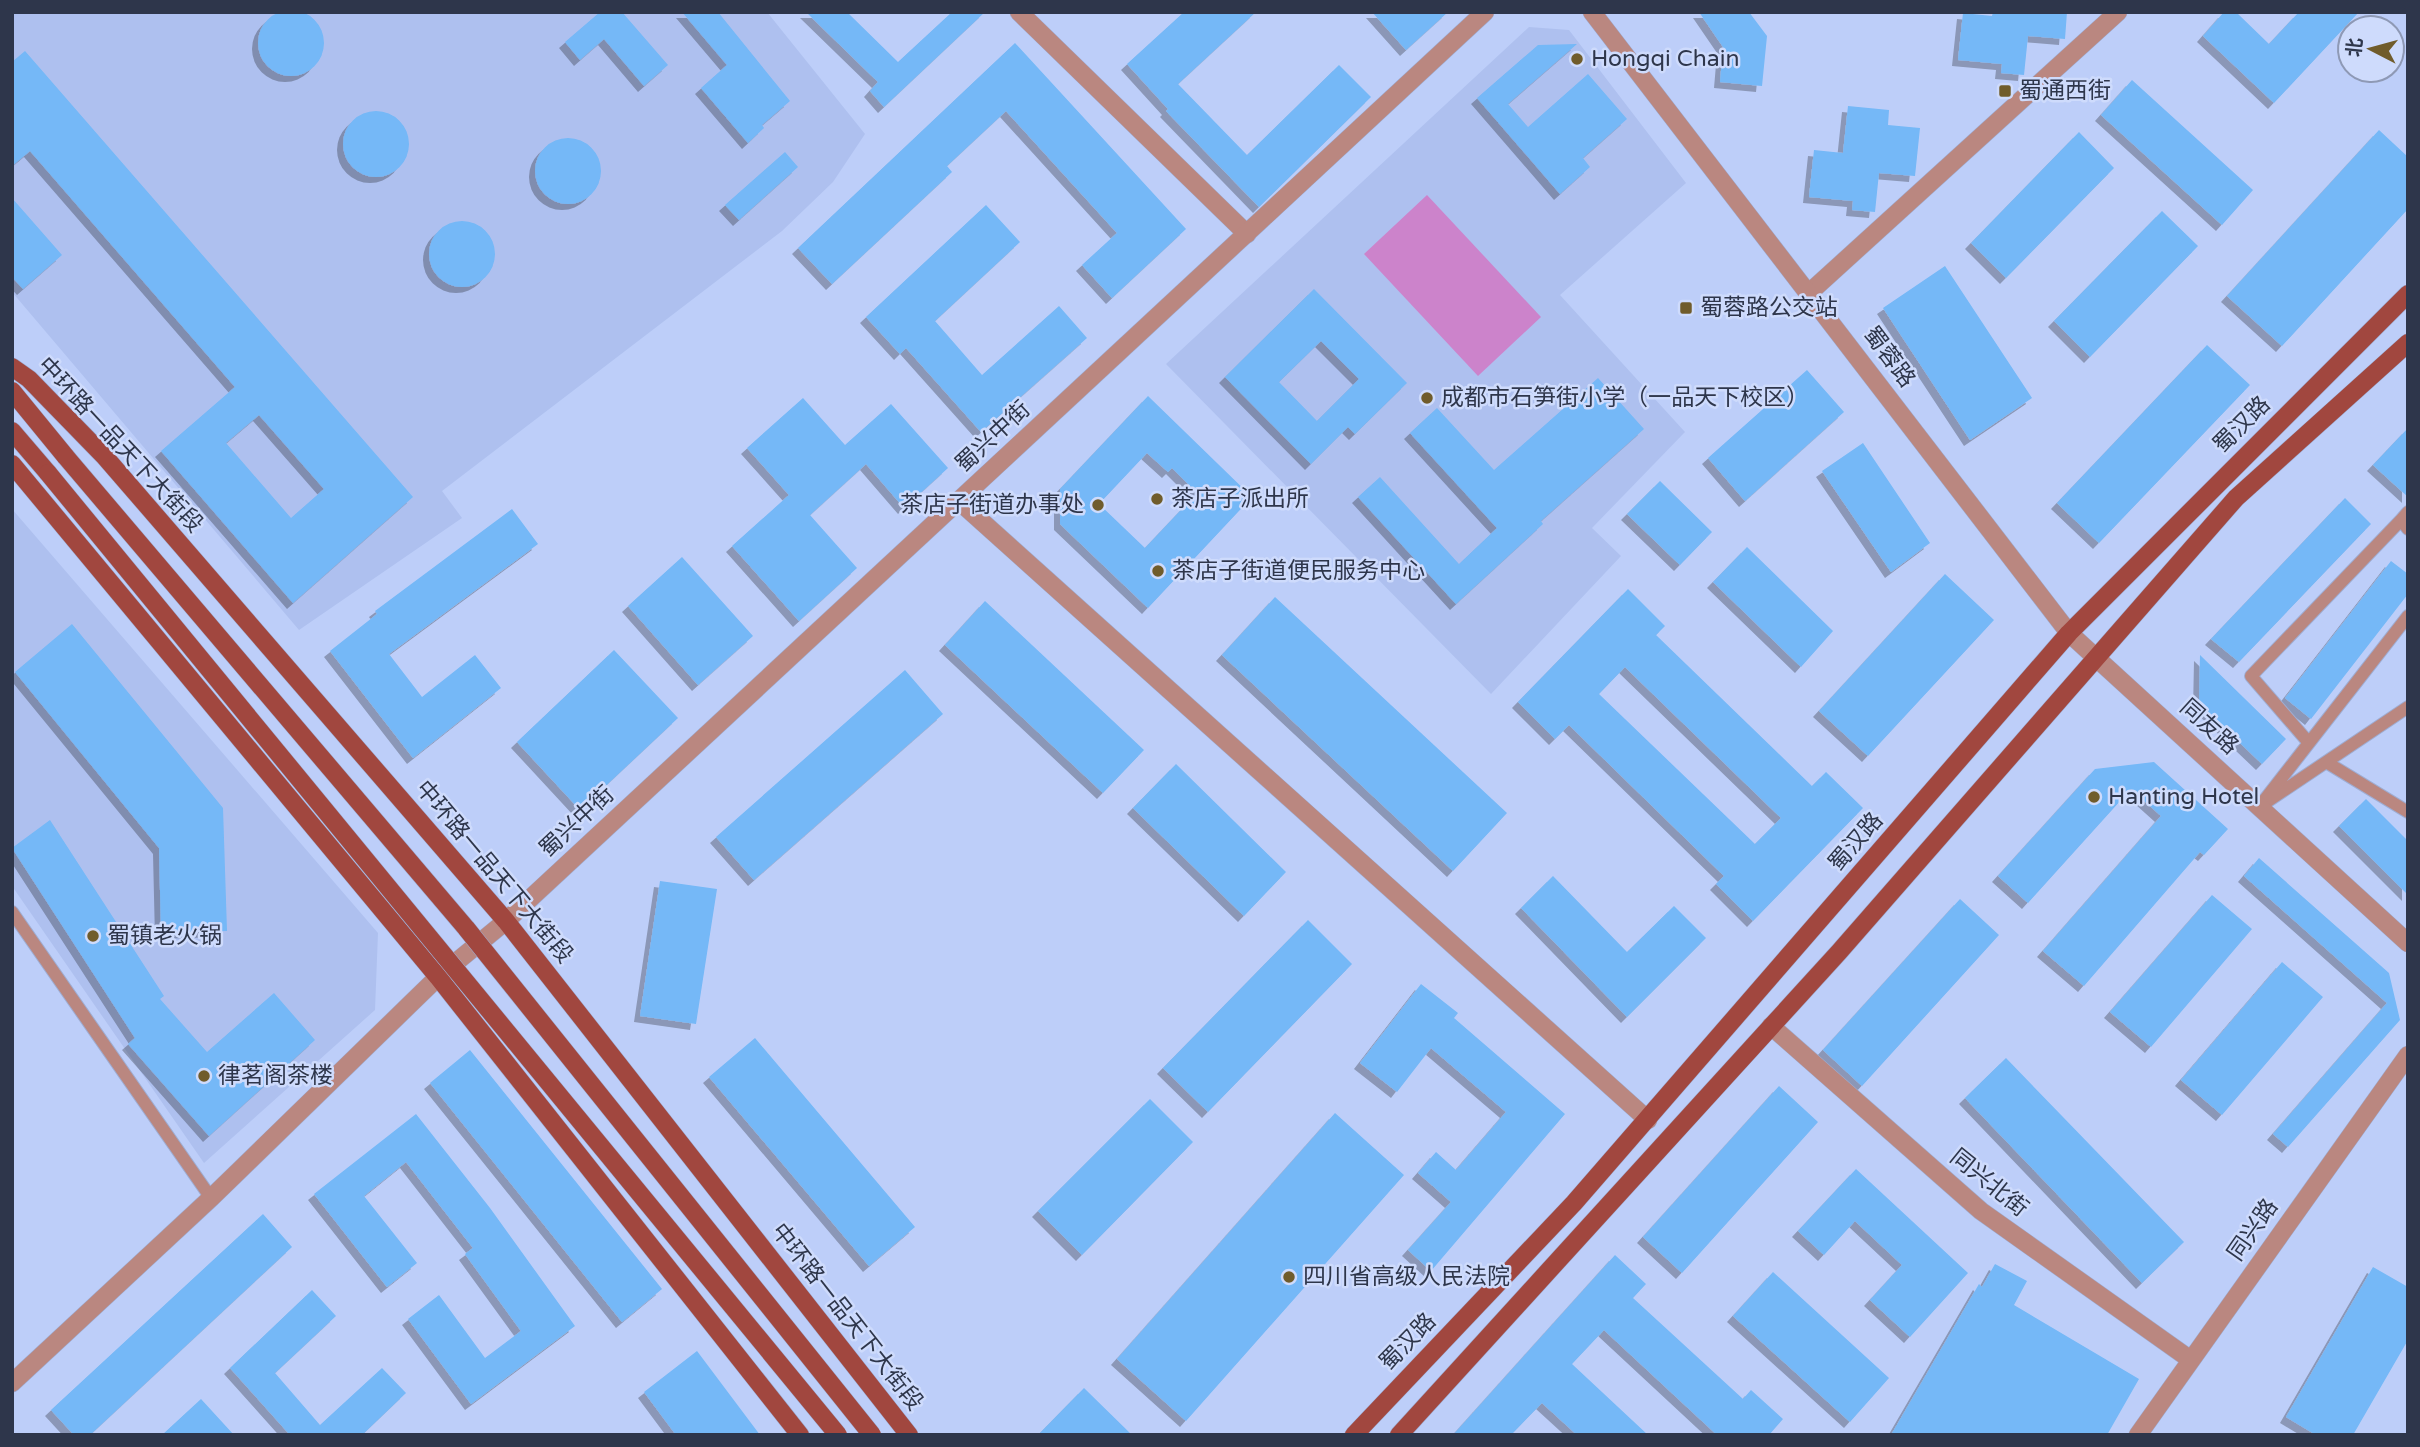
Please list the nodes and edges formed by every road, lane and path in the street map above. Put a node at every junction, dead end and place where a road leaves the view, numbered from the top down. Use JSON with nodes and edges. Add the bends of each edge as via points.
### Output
{"nodes":[{"id":1,"x":1019,"y":12,"type":"edge"},
{"id":2,"x":1485,"y":12,"type":"edge"},
{"id":3,"x":1592,"y":12,"type":"edge"},
{"id":4,"x":2118,"y":12,"type":"edge"},
{"id":5,"x":1247,"y":234,"type":"junction"},
{"id":6,"x":1809,"y":293,"type":"junction"},
{"id":7,"x":2408,"y":294,"type":"edge"},
{"id":8,"x":2408,"y":343,"type":"edge"},
{"id":9,"x":12,"y":367,"type":"edge"},
{"id":10,"x":12,"y":391,"type":"edge"},
{"id":11,"x":12,"y":430,"type":"edge"},
{"id":12,"x":12,"y":464,"type":"edge"},
{"id":13,"x":960,"y":502,"type":"junction"},
{"id":14,"x":2406,"y":520,"type":"edge"},
{"id":15,"x":2408,"y":616,"type":"edge"},
{"id":16,"x":2069,"y":633,"type":"junction"},
{"id":17,"x":2096,"y":658,"type":"junction"},
{"id":18,"x":2408,"y":707,"type":"edge"},
{"id":19,"x":2309,"y":743,"type":"junction"},
{"id":20,"x":2326,"y":762,"type":"junction"},
{"id":21,"x":2259,"y":807,"type":"junction"},
{"id":22,"x":2408,"y":813,"type":"edge"},
{"id":23,"x":12,"y":912,"type":"edge"},
{"id":24,"x":506,"y":921,"type":"junction"},
{"id":25,"x":2408,"y":943,"type":"edge"},
{"id":26,"x":438,"y":977,"type":"junction"},
{"id":27,"x":1771,"y":1026,"type":"junction"},
{"id":28,"x":2408,"y":1055,"type":"edge"},
{"id":29,"x":1648,"y":1119,"type":"junction"},
{"id":30,"x":211,"y":1198,"type":"junction"},
{"id":31,"x":2191,"y":1360,"type":"junction"},
{"id":32,"x":12,"y":1383,"type":"edge"},
{"id":33,"x":800,"y":1435,"type":"edge"},
{"id":34,"x":838,"y":1435,"type":"edge"},
{"id":35,"x":872,"y":1435,"type":"edge"},
{"id":36,"x":909,"y":1435,"type":"edge"},
{"id":37,"x":1353,"y":1435,"type":"edge"},
{"id":38,"x":1399,"y":1435,"type":"edge"},
{"id":39,"x":2138,"y":1435,"type":"edge"}],
"edges":[{"from":1,"to":5,"type":"street"},
{"from":2,"to":5,"type":"street","name":"蜀兴中街"},
{"from":3,"to":6,"type":"street","name":"蜀蓉路"},
{"from":4,"to":6,"type":"street"},
{"from":5,"to":13,"type":"street","name":"蜀兴中街"},
{"from":6,"to":16,"type":"street","name":"蜀蓉路"},
{"from":7,"to":16,"type":"main road","name":"蜀汉路"},
{"from":8,"to":17,"type":"main road","via":[[2236,498]]},
{"from":9,"to":24,"type":"main road","name":"中环路一品天下大街段","via":[[105,457]]},
{"from":10,"to":35,"type":"main road","name":"中环路一品天下大街段","bridge":true,"via":[[466,928]]},
{"from":11,"to":34,"type":"main road","bridge":true},
{"from":12,"to":26,"type":"main road"},
{"from":13,"to":24,"type":"street","name":"蜀兴中街"},
{"from":13,"to":29,"type":"street"},
{"from":14,"to":19,"type":"lane","via":[[2251,676]]},
{"from":15,"to":19,"type":"lane"},
{"from":16,"to":17,"type":"street","name":"同友路"},
{"from":16,"to":29,"type":"main road","name":"蜀汉路"},
{"from":17,"to":21,"type":"street","name":"同友路"},
{"from":17,"to":27,"type":"main road"},
{"from":18,"to":20,"type":"lane"},
{"from":19,"to":21,"type":"lane"},
{"from":20,"to":21,"type":"lane"},
{"from":20,"to":22,"type":"lane"},
{"from":21,"to":25,"type":"street","name":"同友路"},
{"from":23,"to":30,"type":"lane"},
{"from":24,"to":26,"type":"street","name":"蜀兴中街"},
{"from":24,"to":36,"type":"main road","name":"中环路一品天下大街段"},
{"from":26,"to":30,"type":"street","name":"蜀兴中街"},
{"from":26,"to":33,"type":"main road"},
{"from":27,"to":31,"type":"street","name":"同兴北街","via":[[1981,1212]]},
{"from":27,"to":38,"type":"main road"},
{"from":28,"to":31,"type":"street","name":"同兴路"},
{"from":29,"to":37,"type":"main road","name":"蜀汉路"},
{"from":30,"to":32,"type":"street","name":"蜀兴中街"},
{"from":31,"to":39,"type":"street","name":"同兴路"}]}
